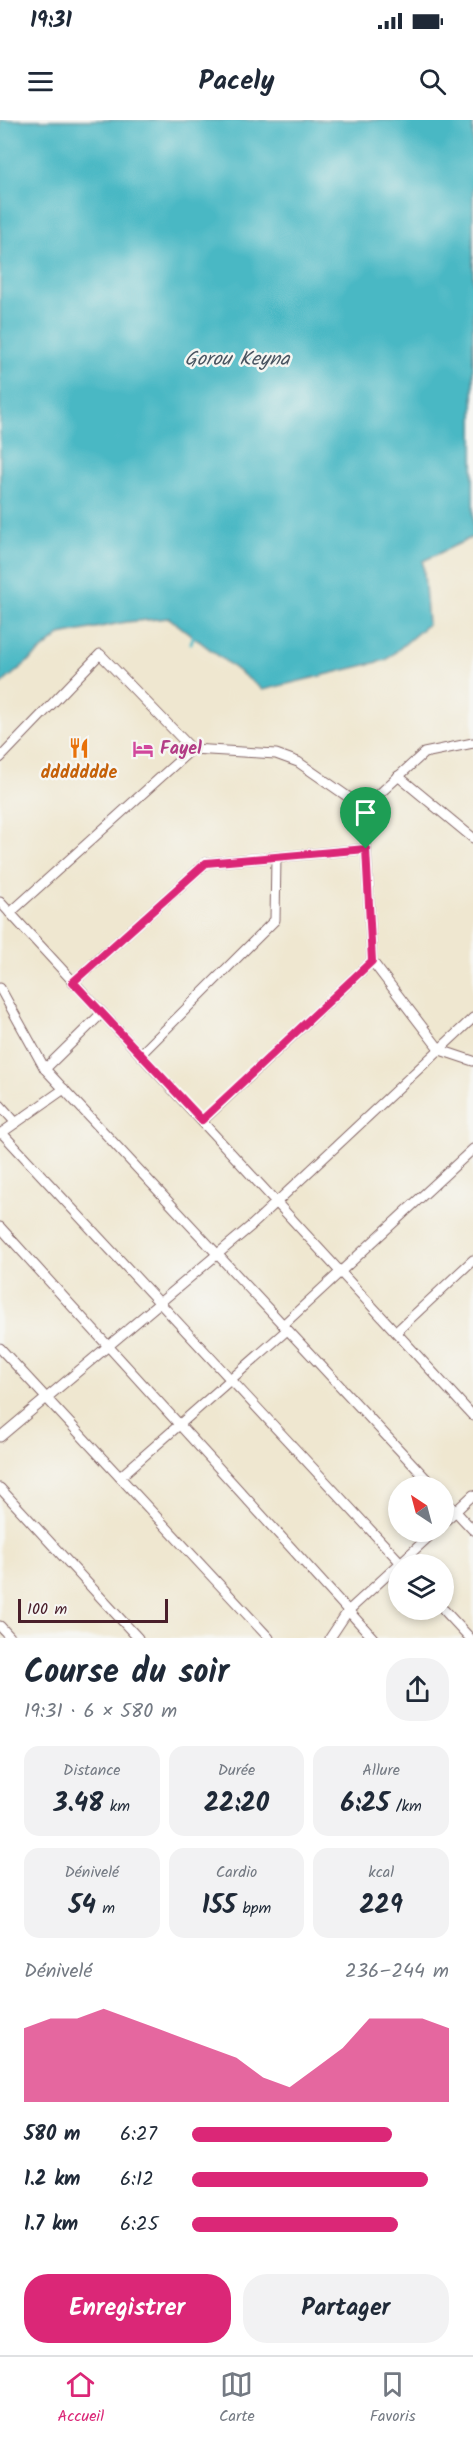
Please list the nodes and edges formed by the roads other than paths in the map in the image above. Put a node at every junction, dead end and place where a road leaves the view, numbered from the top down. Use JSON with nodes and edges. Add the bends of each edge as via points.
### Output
{"nodes":[{"id":1,"x":473,"y":743,"type":"edge"},
{"id":2,"x":192,"y":749,"type":"junction"},
{"id":3,"x":0,"y":758,"type":"edge"},
{"id":4,"x":398,"y":776,"type":"junction"},
{"id":5,"x":364,"y":807,"type":"junction"},
{"id":6,"x":473,"y":838,"type":"edge"},
{"id":7,"x":366,"y":849,"type":"junction"},
{"id":8,"x":276,"y":857,"type":"junction"},
{"id":9,"x":0,"y":902,"type":"edge"},
{"id":10,"x":10,"y":913,"type":"junction"},
{"id":11,"x":372,"y":961,"type":"junction"},
{"id":12,"x":73,"y":982,"type":"junction"},
{"id":13,"x":0,"y":988,"type":"edge"},
{"id":14,"x":102,"y":1013,"type":"junction"},
{"id":15,"x":473,"y":1018,"type":"edge"},
{"id":16,"x":440,"y":1050,"type":"junction"},
{"id":17,"x":141,"y":1054,"type":"junction"},
{"id":18,"x":473,"y":1061,"type":"edge"},
{"id":19,"x":45,"y":1069,"type":"junction"},
{"id":20,"x":64,"y":1089,"type":"junction"},
{"id":21,"x":0,"y":1105,"type":"edge"},
{"id":22,"x":202,"y":1120,"type":"junction"},
{"id":23,"x":16,"y":1123,"type":"junction"},
{"id":24,"x":1,"y":1133,"type":"edge"},
{"id":25,"x":473,"y":1149,"type":"edge"},
{"id":26,"x":276,"y":1202,"type":"junction"},
{"id":27,"x":0,"y":1227,"type":"edge"},
{"id":28,"x":217,"y":1255,"type":"junction"},
{"id":29,"x":473,"y":1260,"type":"edge"},
{"id":30,"x":340,"y":1272,"type":"junction"},
{"id":31,"x":160,"y":1303,"type":"junction"},
{"id":32,"x":285,"y":1328,"type":"junction"},
{"id":33,"x":396,"y":1332,"type":"junction"},
{"id":34,"x":108,"y":1346,"type":"junction"},
{"id":35,"x":0,"y":1348,"type":"edge"},
{"id":36,"x":231,"y":1379,"type":"junction"},
{"id":37,"x":46,"y":1398,"type":"junction"},
{"id":38,"x":473,"y":1416,"type":"edge"},
{"id":39,"x":179,"y":1425,"type":"junction"},
{"id":40,"x":0,"y":1437,"type":"edge"},
{"id":41,"x":120,"y":1476,"type":"junction"},
{"id":42,"x":423,"y":1476,"type":"edge"},
{"id":43,"x":0,"y":1488,"type":"edge"},
{"id":44,"x":473,"y":1496,"type":"edge"},
{"id":45,"x":456,"y":1511,"type":"joint"},
{"id":46,"x":473,"y":1530,"type":"edge"},
{"id":47,"x":423,"y":1542,"type":"edge"},
{"id":48,"x":393,"y":1554,"type":"edge"},
{"id":49,"x":411,"y":1554,"type":"edge"},
{"id":50,"x":388,"y":1575,"type":"edge"},
{"id":51,"x":348,"y":1611,"type":"junction"},
{"id":52,"x":453,"y":1620,"type":"edge"},
{"id":53,"x":0,"y":1626,"type":"edge"},
{"id":54,"x":11,"y":1638,"type":"edge"},
{"id":55,"x":138,"y":1638,"type":"edge"},
{"id":56,"x":269,"y":1638,"type":"edge"},
{"id":57,"x":330,"y":1638,"type":"edge"},
{"id":58,"x":373,"y":1638,"type":"edge"},
{"id":59,"x":470,"y":1638,"type":"edge"}],
"edges":[{"from":1,"to":4,"type":"street","via":[[424,753]]},
{"from":2,"to":3,"type":"street","via":[[100,654]]},
{"from":2,"to":5,"type":"street","via":[[276,754],[298,762]]},
{"from":2,"to":10,"type":"street"},
{"from":4,"to":5,"type":"street"},
{"from":4,"to":6,"type":"street"},
{"from":5,"to":7,"type":"street"},
{"from":7,"to":8,"type":"street"},
{"from":7,"to":11,"type":"street"},
{"from":8,"to":12,"type":"street","via":[[206,863]]},
{"from":8,"to":17,"type":"street","via":[[275,920]]},
{"from":9,"to":10,"type":"street"},
{"from":10,"to":12,"type":"street"},
{"from":11,"to":16,"type":"street"},
{"from":11,"to":22,"type":"street"},
{"from":12,"to":14,"type":"street"},
{"from":13,"to":19,"type":"street"},
{"from":14,"to":17,"type":"street"},
{"from":14,"to":19,"type":"street"},
{"from":15,"to":16,"type":"street"},
{"from":16,"to":18,"type":"street"},
{"from":16,"to":26,"type":"street"},
{"from":17,"to":22,"type":"street"},
{"from":19,"to":20,"type":"street"},
{"from":20,"to":23,"type":"street"},
{"from":20,"to":28,"type":"street"},
{"from":21,"to":23,"type":"street"},
{"from":22,"to":26,"type":"street"},
{"from":23,"to":24,"type":"street"},
{"from":24,"to":31,"type":"street"},
{"from":25,"to":30,"type":"street"},
{"from":26,"to":28,"type":"street"},
{"from":26,"to":30,"type":"street"},
{"from":27,"to":34,"type":"street"},
{"from":28,"to":31,"type":"street"},
{"from":28,"to":32,"type":"street"},
{"from":29,"to":33,"type":"street"},
{"from":30,"to":32,"type":"street"},
{"from":30,"to":33,"type":"street"},
{"from":31,"to":34,"type":"street"},
{"from":31,"to":36,"type":"street"},
{"from":32,"to":36,"type":"street"},
{"from":32,"to":42,"type":"street"},
{"from":33,"to":38,"type":"street"},
{"from":34,"to":37,"type":"street"},
{"from":34,"to":39,"type":"street"},
{"from":35,"to":37,"type":"street"},
{"from":36,"to":39,"type":"street"},
{"from":36,"to":48,"type":"street"},
{"from":37,"to":40,"type":"street"},
{"from":37,"to":41,"type":"street"},
{"from":39,"to":41,"type":"street"},
{"from":39,"to":51,"type":"street"},
{"from":41,"to":56,"type":"street"},
{"from":43,"to":55,"type":"street"},
{"from":44,"to":45,"type":"street"},
{"from":45,"to":46,"type":"street"},
{"from":47,"to":49,"type":"street"},
{"from":50,"to":51,"type":"street"},
{"from":51,"to":57,"type":"street"},
{"from":51,"to":58,"type":"street"},
{"from":52,"to":59,"type":"street"},
{"from":53,"to":54,"type":"street"}]}
